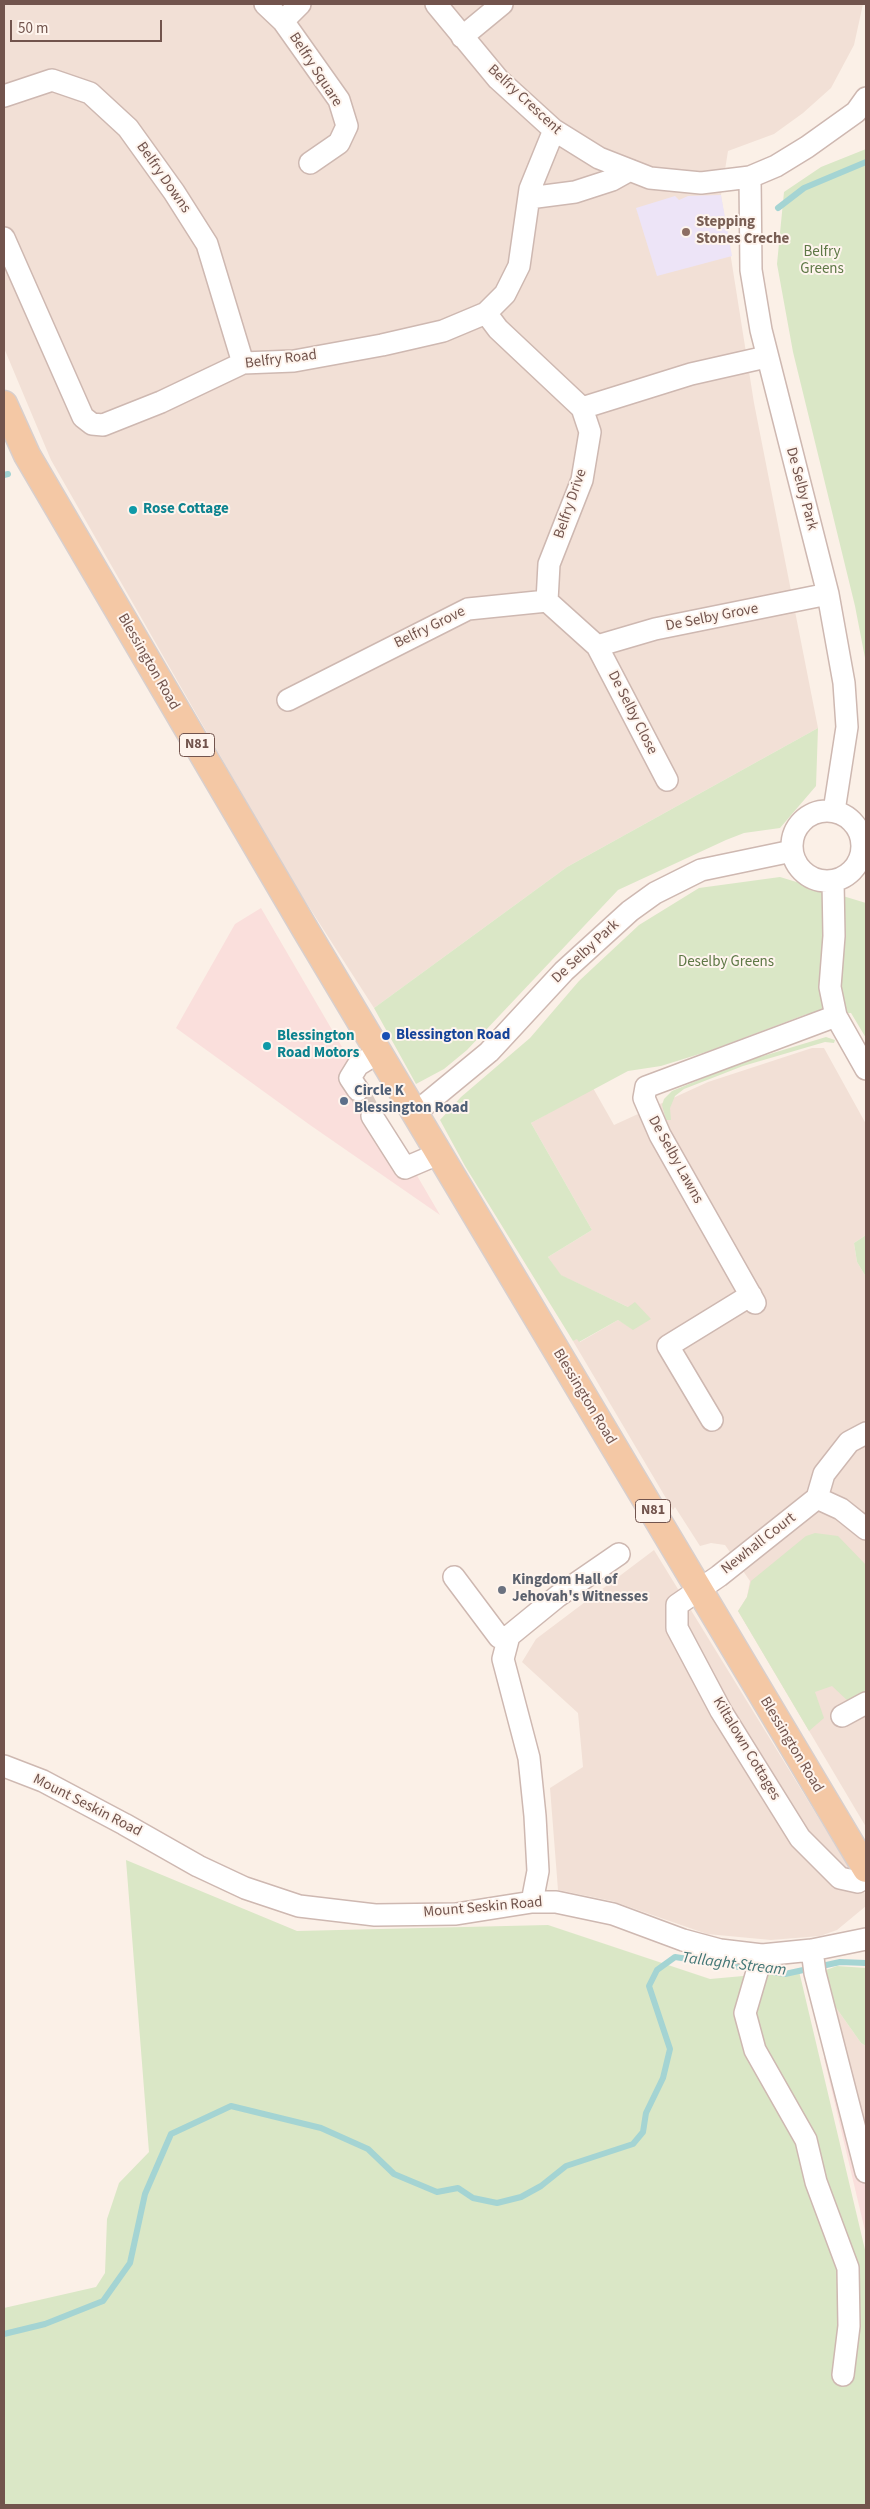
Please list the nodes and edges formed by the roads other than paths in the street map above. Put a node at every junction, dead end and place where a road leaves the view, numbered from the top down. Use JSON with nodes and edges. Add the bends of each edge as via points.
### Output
{"nodes":[{"id":1,"x":265,"y":4,"type":"edge"},
{"id":2,"x":300,"y":4,"type":"edge"},
{"id":3,"x":436,"y":4,"type":"edge"},
{"id":4,"x":502,"y":4,"type":"edge"},
{"id":5,"x":283,"y":21,"type":"junction"},
{"id":6,"x":462,"y":37,"type":"junction"},
{"id":7,"x":4,"y":96,"type":"edge"},
{"id":8,"x":866,"y":98,"type":"edge"},
{"id":9,"x":554,"y":130,"type":"junction"},
{"id":10,"x":310,"y":163,"type":"dead end"},
{"id":11,"x":630,"y":170,"type":"junction"},
{"id":12,"x":750,"y":177,"type":"junction"},
{"id":13,"x":529,"y":198,"type":"junction"},
{"id":14,"x":4,"y":238,"type":"edge"},
{"id":15,"x":486,"y":312,"type":"junction"},
{"id":16,"x":766,"y":357,"type":"junction"},
{"id":17,"x":243,"y":363,"type":"junction"},
{"id":18,"x":4,"y":404,"type":"edge"},
{"id":19,"x":582,"y":408,"type":"junction"},
{"id":20,"x":828,"y":594,"type":"junction"},
{"id":21,"x":547,"y":601,"type":"junction"},
{"id":22,"x":597,"y":646,"type":"junction"},
{"id":23,"x":288,"y":700,"type":"dead end"},
{"id":24,"x":667,"y":780,"type":"dead end"},
{"id":25,"x":834,"y":811,"type":"junction"},
{"id":26,"x":862,"y":824,"type":"edge"},
{"id":27,"x":792,"y":851,"type":"junction"},
{"id":28,"x":833,"y":881,"type":"junction"},
{"id":29,"x":836,"y":1016,"type":"junction"},
{"id":30,"x":379,"y":1052,"type":"junction"},
{"id":31,"x":866,"y":1069,"type":"edge"},
{"id":32,"x":358,"y":1090,"type":"tunnel mouth"},
{"id":33,"x":415,"y":1113,"type":"junction"},
{"id":34,"x":372,"y":1116,"type":"tunnel mouth"},
{"id":35,"x":438,"y":1154,"type":"junction"},
{"id":36,"x":712,"y":1420,"type":"dead end"},
{"id":37,"x":866,"y":1433,"type":"edge"},
{"id":38,"x":816,"y":1498,"type":"junction"},
{"id":39,"x":866,"y":1530,"type":"edge"},
{"id":40,"x":619,"y":1554,"type":"dead end"},
{"id":41,"x":454,"y":1577,"type":"dead end"},
{"id":42,"x":700,"y":1589,"type":"junction"},
{"id":43,"x":509,"y":1636,"type":"junction"},
{"id":44,"x":866,"y":1704,"type":"edge"},
{"id":45,"x":842,"y":1716,"type":"dead end"},
{"id":46,"x":4,"y":1766,"type":"edge"},
{"id":47,"x":866,"y":1869,"type":"edge"},
{"id":48,"x":866,"y":1876,"type":"edge"},
{"id":49,"x":532,"y":1902,"type":"junction"},
{"id":50,"x":866,"y":1939,"type":"edge"},
{"id":51,"x":814,"y":1962,"type":"junction"},
{"id":52,"x":758,"y":1965,"type":"junction"},
{"id":53,"x":866,"y":2172,"type":"edge"},
{"id":54,"x":843,"y":2375,"type":"dead end"}],
"edges":[{"from":1,"to":5,"type":"street","name":"Belfry Square"},
{"from":2,"to":5,"type":"street","name":"Belfry Square"},
{"from":3,"to":6,"type":"street","name":"Belfry Crescent"},
{"from":4,"to":6,"type":"street"},
{"from":5,"to":10,"type":"street","name":"Belfry Square","via":[[339,100],[346,126],[339,143]]},
{"from":6,"to":9,"type":"street","name":"Belfry Crescent","via":[[498,79]]},
{"from":7,"to":17,"type":"street","name":"Belfry Downs","via":[[52,80],[90,93],[128,128],[206,244]]},
{"from":8,"to":12,"type":"street","name":"Belfry Crescent","via":[[856,112],[807,147]]},
{"from":9,"to":11,"type":"street","name":"Belfry Crescent","via":[[598,158]]},
{"from":9,"to":13,"type":"street","name":"Belfry Road"},
{"from":11,"to":12,"type":"street","name":"Belfry Crescent","via":[[650,178],[701,183]]},
{"from":11,"to":13,"type":"street","via":[[612,180],[575,192]]},
{"from":12,"to":16,"type":"street","via":[[752,275]]},
{"from":13,"to":15,"type":"street","name":"Belfry Road","via":[[520,266],[505,294]]},
{"from":14,"to":17,"type":"street","name":"Belfry Road","via":[[83,417],[92,424],[103,425],[153,405]]},
{"from":15,"to":17,"type":"street","name":"Belfry Road","via":[[443,331],[382,345],[294,360]]},
{"from":15,"to":19,"type":"street","via":[[498,330]]},
{"from":16,"to":19,"type":"street","via":[[691,374]]},
{"from":16,"to":20,"type":"street","name":"De Selby Park"},
{"from":18,"to":30,"type":"main road","name":"Blessington Road","number":"N81","via":[[27,456]]},
{"from":19,"to":21,"type":"street","name":"Belfry Drive","via":[[590,432],[582,480],[549,564]]},
{"from":20,"to":22,"type":"street","name":"De Selby Grove","via":[[655,629]]},
{"from":20,"to":25,"type":"street","name":"De Selby Park","via":[[844,683],[846,727]]},
{"from":21,"to":22,"type":"street"},
{"from":21,"to":23,"type":"street","name":"Belfry Grove","via":[[468,609]]},
{"from":22,"to":24,"type":"street","name":"De Selby Close"},
{"from":25,"to":26,"type":"street"},
{"from":25,"to":27,"type":"street","via":[[823,810],[803,820],[792,840]]},
{"from":26,"to":28,"type":"street","via":[[860,860],[854,870]]},
{"from":27,"to":28,"type":"street","via":[[795,862],[811,878]]},
{"from":27,"to":33,"type":"street","name":"De Selby Park","via":[[701,870],[655,893],[630,911],[564,971],[488,1052]]},
{"from":28,"to":29,"type":"street","via":[[834,936],[830,987]]},
{"from":29,"to":31,"type":"street"},
{"from":29,"to":36,"type":"street","name":"De Selby Lawns","via":[[646,1087],[645,1101],[660,1135],[753,1299],[668,1346]]},
{"from":30,"to":32,"type":"street","via":[[358,1065],[350,1078]]},
{"from":30,"to":33,"type":"main road","name":"Blessington Road","number":"N81"},
{"from":33,"to":35,"type":"main road","name":"Blessington Road","number":"N81"},
{"from":34,"to":35,"type":"street","via":[[405,1168]]},
{"from":35,"to":42,"type":"main road","name":"Blessington Road","number":"N81"},
{"from":37,"to":38,"type":"street","via":[[849,1442],[824,1474]]},
{"from":38,"to":39,"type":"street","via":[[841,1508]]},
{"from":38,"to":42,"type":"street","name":"Newhall Court"},
{"from":40,"to":43,"type":"street","via":[[558,1596]]},
{"from":41,"to":43,"type":"street","via":[[499,1637]]},
{"from":42,"to":47,"type":"main road","name":"Blessington Road","number":"N81"},
{"from":42,"to":48,"type":"street","name":"Kiltalown Cottages","via":[[678,1605],[677,1628],[721,1711],[800,1838],[840,1878],[858,1882]]},
{"from":43,"to":49,"type":"street","via":[[503,1659],[528,1758],[535,1816],[538,1871]]},
{"from":44,"to":45,"type":"street"},
{"from":46,"to":49,"type":"street","name":"Mount Seskin Road","via":[[59,1790],[198,1866],[246,1888],[299,1906],[375,1915],[456,1914]]},
{"from":49,"to":52,"type":"street","name":"Mount Seskin Road","via":[[556,1902],[613,1914]]},
{"from":50,"to":51,"type":"street","name":"Mount Seskin Road"},
{"from":51,"to":52,"type":"street","name":"Mount Seskin Road"},
{"from":51,"to":53,"type":"street"},
{"from":52,"to":54,"type":"street","via":[[745,2013],[755,2050],[806,2140],[816,2182],[848,2268],[849,2326]]}]}
